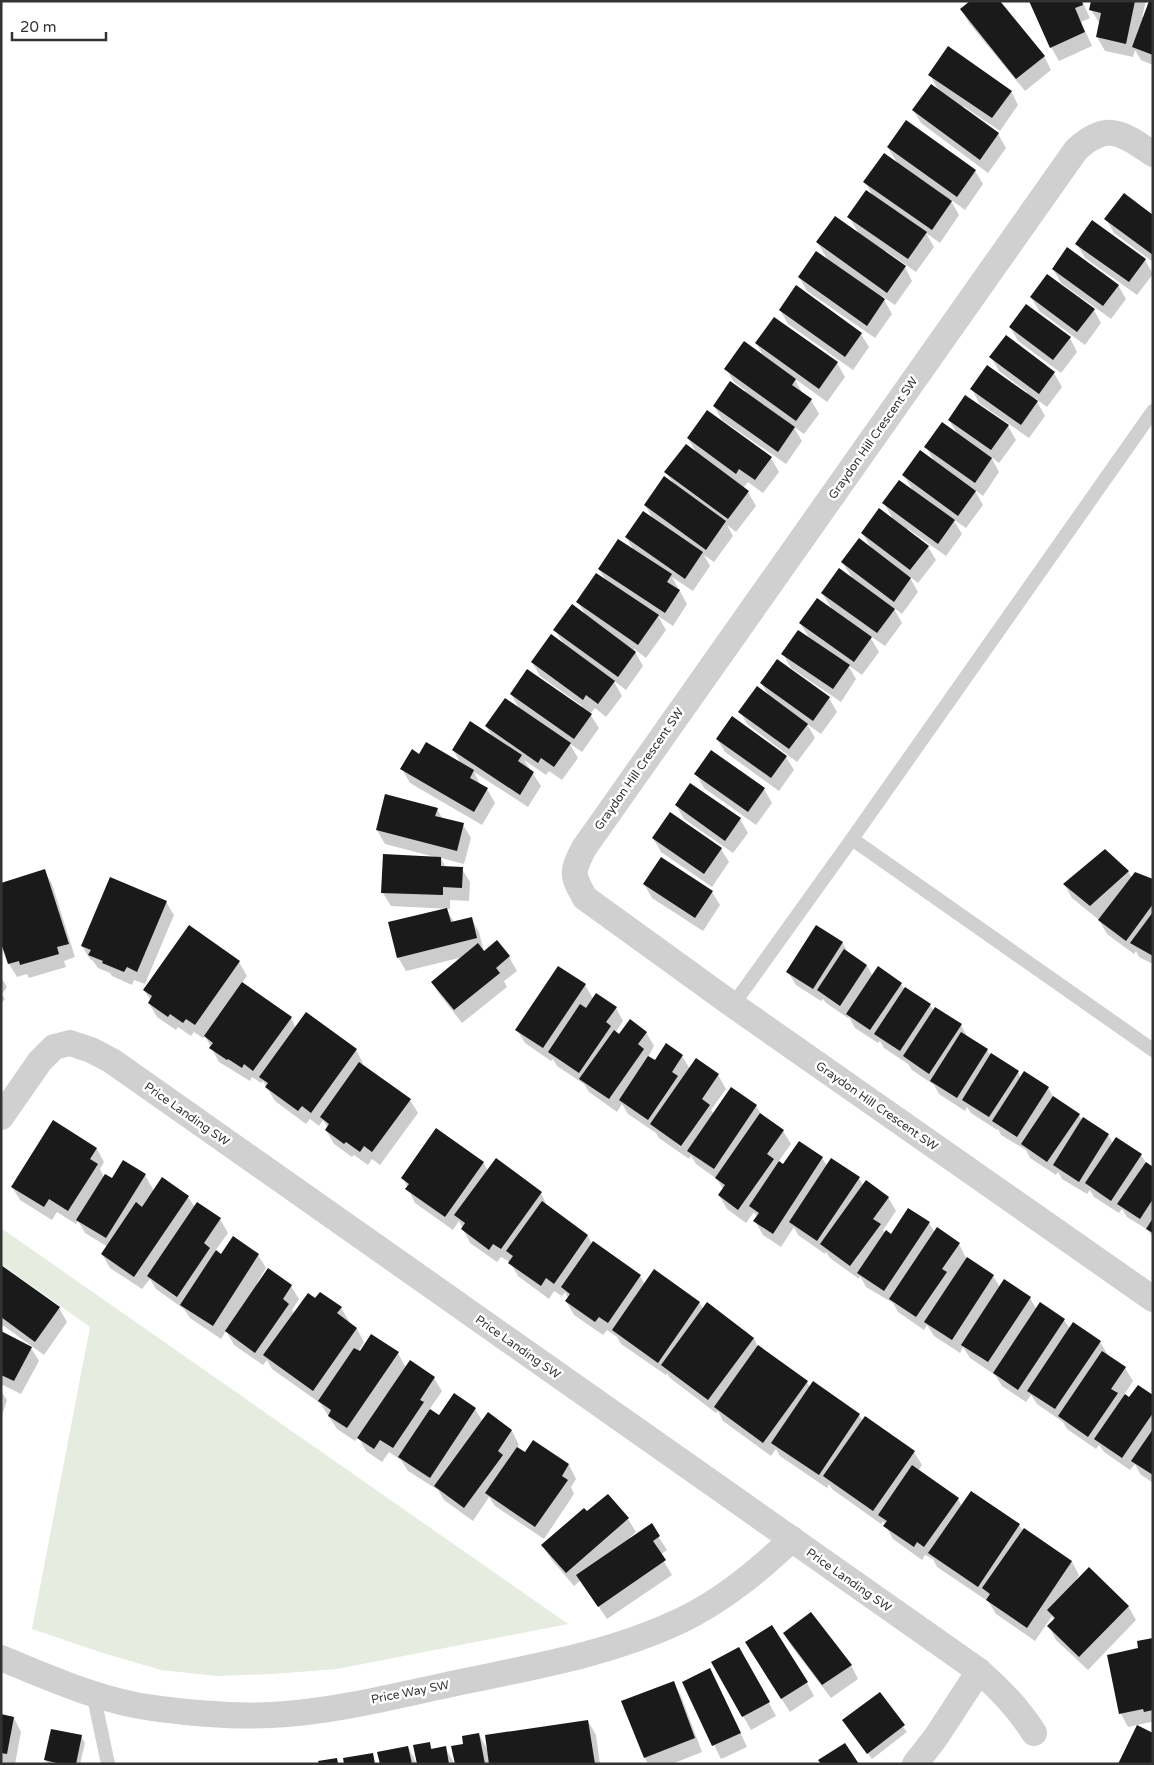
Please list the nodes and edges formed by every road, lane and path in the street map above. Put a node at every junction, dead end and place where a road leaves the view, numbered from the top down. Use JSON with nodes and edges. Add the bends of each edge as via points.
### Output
{"nodes":[{"id":1,"x":1153,"y":154,"type":"edge"},
{"id":2,"x":1153,"y":411,"type":"edge"},
{"id":3,"x":852,"y":839,"type":"junction"},
{"id":4,"x":733,"y":1005,"type":"junction"},
{"id":5,"x":1153,"y":1050,"type":"edge"},
{"id":6,"x":1,"y":1117,"type":"edge"},
{"id":7,"x":1153,"y":1298,"type":"edge"},
{"id":8,"x":792,"y":1540,"type":"junction"},
{"id":9,"x":1,"y":1658,"type":"edge"},
{"id":10,"x":979,"y":1671,"type":"junction"},
{"id":11,"x":93,"y":1693,"type":"junction"},
{"id":12,"x":1034,"y":1733,"type":"dead end"},
{"id":13,"x":108,"y":1764,"type":"edge"},
{"id":14,"x":916,"y":1764,"type":"edge"}],
"edges":[{"from":1,"to":4,"type":"street","name":"Graydon Hill Crescent SW","via":[[1119,134],[1104,132],[1089,137],[1076,150],[589,840],[574,866],[576,882],[585,898]]},
{"from":2,"to":3,"type":"lane"},
{"from":3,"to":4,"type":"lane"},
{"from":3,"to":5,"type":"lane"},
{"from":4,"to":7,"type":"street","name":"Graydon Hill Crescent SW"},
{"from":6,"to":8,"type":"street","name":"Price Landing SW","via":[[40,1061],[54,1047],[70,1043],[112,1061]]},
{"from":8,"to":10,"type":"street","name":"Price Landing SW"},
{"from":8,"to":11,"type":"street","name":"Price Way SW","via":[[754,1574],[682,1620],[610,1648],[543,1666],[287,1714],[245,1716],[180,1711],[115,1701]]},
{"from":9,"to":11,"type":"street","name":"Price Way SW"},
{"from":10,"to":12,"type":"street","name":"Price Landing SW","via":[[1003,1692]]},
{"from":10,"to":14,"type":"street"},
{"from":11,"to":13,"type":"lane"}]}
